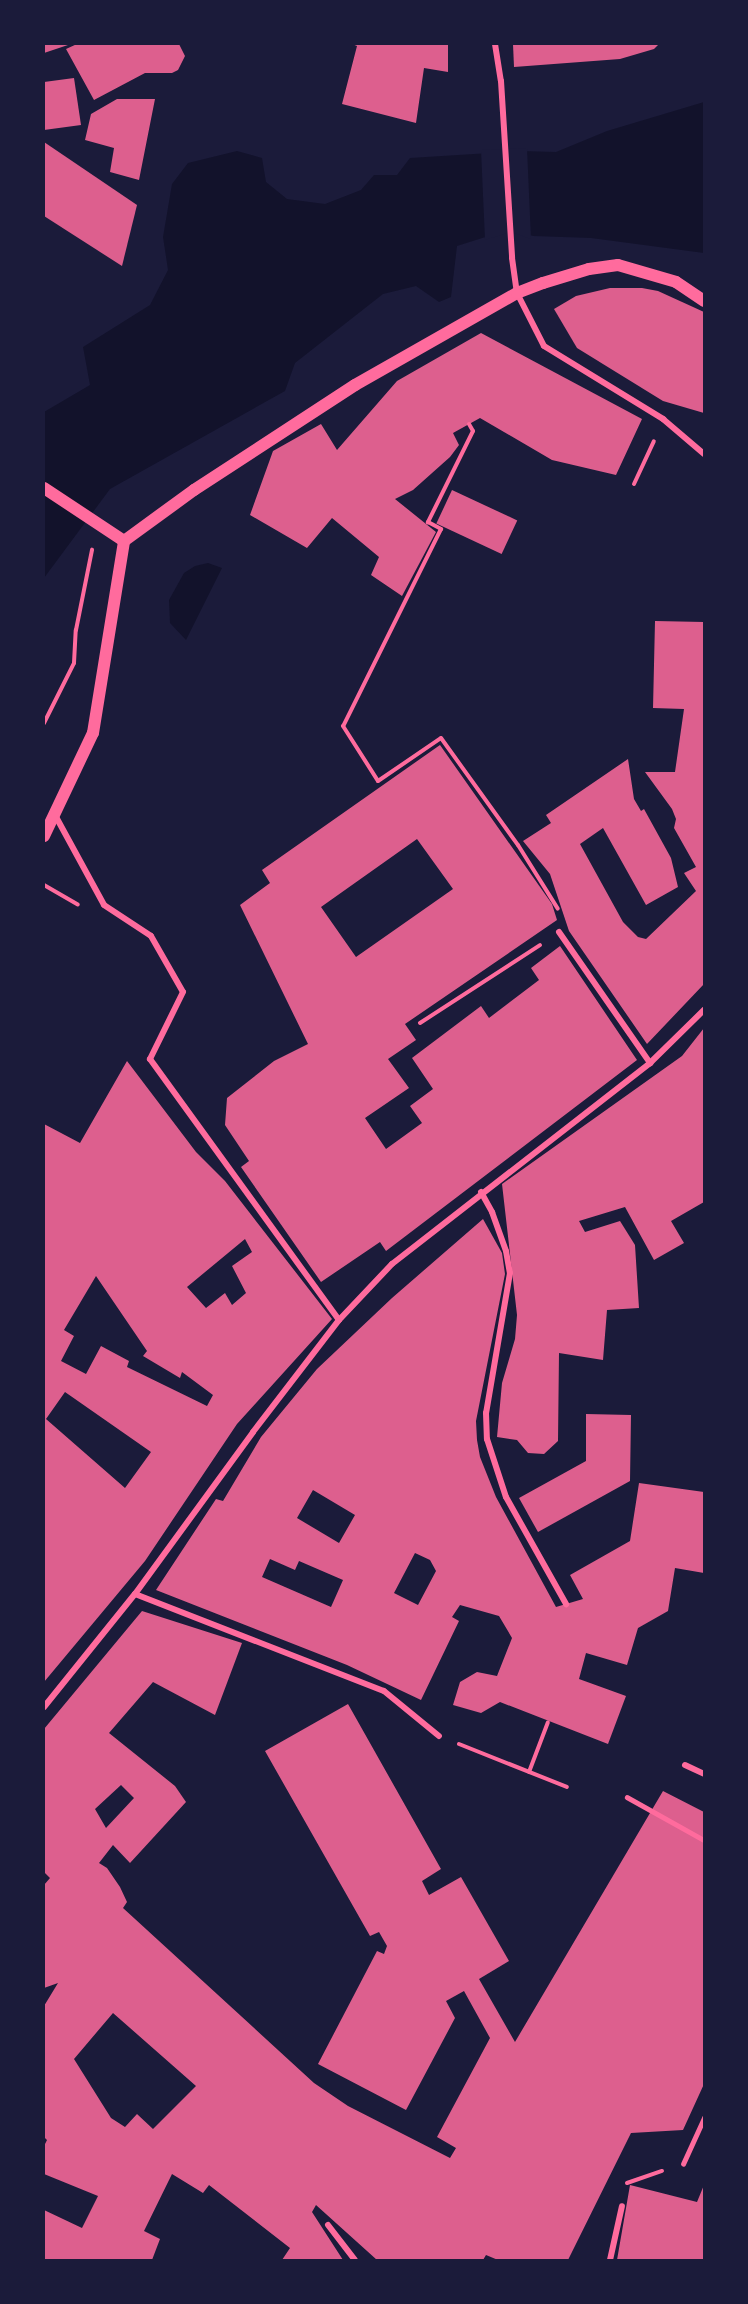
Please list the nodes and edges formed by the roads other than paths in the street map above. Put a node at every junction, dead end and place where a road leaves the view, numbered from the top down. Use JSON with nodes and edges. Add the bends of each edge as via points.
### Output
{"nodes":[{"id":1,"x":495,"y":44,"type":"edge"},
{"id":2,"x":517,"y":293,"type":"junction"},
{"id":3,"x":705,"y":301,"type":"edge"},
{"id":4,"x":705,"y":454,"type":"edge"},
{"id":5,"x":44,"y":488,"type":"edge"},
{"id":6,"x":124,"y":541,"type":"junction"},
{"id":7,"x":55,"y":815,"type":"junction"},
{"id":8,"x":44,"y":836,"type":"edge"},
{"id":9,"x":560,"y":932,"type":"road end"},
{"id":10,"x":705,"y":1010,"type":"edge"},
{"id":11,"x":650,"y":1063,"type":"junction"},
{"id":12,"x":481,"y":1192,"type":"junction"},
{"id":13,"x":339,"y":1320,"type":"junction"},
{"id":14,"x":135,"y":1594,"type":"junction"},
{"id":15,"x":566,"y":1604,"type":"dead end"},
{"id":16,"x":44,"y":1707,"type":"edge"},
{"id":17,"x":439,"y":1736,"type":"road end"},
{"id":18,"x":685,"y":1765,"type":"dead end"},
{"id":19,"x":705,"y":1774,"type":"edge"},
{"id":20,"x":627,"y":1797,"type":"dead end"},
{"id":21,"x":705,"y":1840,"type":"edge"},
{"id":22,"x":705,"y":2118,"type":"edge"},
{"id":23,"x":682,"y":2164,"type":"road end"},
{"id":24,"x":622,"y":2206,"type":"road end"},
{"id":25,"x":328,"y":2225,"type":"dead end"},
{"id":26,"x":355,"y":2260,"type":"edge"},
{"id":27,"x":610,"y":2260,"type":"edge"}],
"edges":[{"from":1,"to":2,"type":"street"},
{"from":2,"to":3,"type":"main road","via":[[589,269],[618,265],[676,282]]},
{"from":2,"to":4,"type":"street","via":[[544,346],[663,419]]},
{"from":2,"to":6,"type":"main road","via":[[355,385],[200,486]]},
{"from":5,"to":6,"type":"main road"},
{"from":6,"to":7,"type":"main road","via":[[93,733]]},
{"from":7,"to":8,"type":"main road"},
{"from":7,"to":13,"type":"street","via":[[104,905],[151,936],[183,992],[150,1059]]},
{"from":9,"to":11,"type":"street"},
{"from":10,"to":11,"type":"street"},
{"from":11,"to":12,"type":"street"},
{"from":12,"to":13,"type":"street","via":[[392,1264]]},
{"from":12,"to":15,"type":"street","via":[[506,1251],[510,1273],[486,1413],[487,1439],[506,1497]]},
{"from":13,"to":14,"type":"street"},
{"from":14,"to":16,"type":"street"},
{"from":14,"to":17,"type":"street","via":[[384,1691]]},
{"from":18,"to":19,"type":"street"},
{"from":20,"to":21,"type":"lane"},
{"from":22,"to":23,"type":"lane"},
{"from":24,"to":27,"type":"street"},
{"from":25,"to":26,"type":"street"}]}
